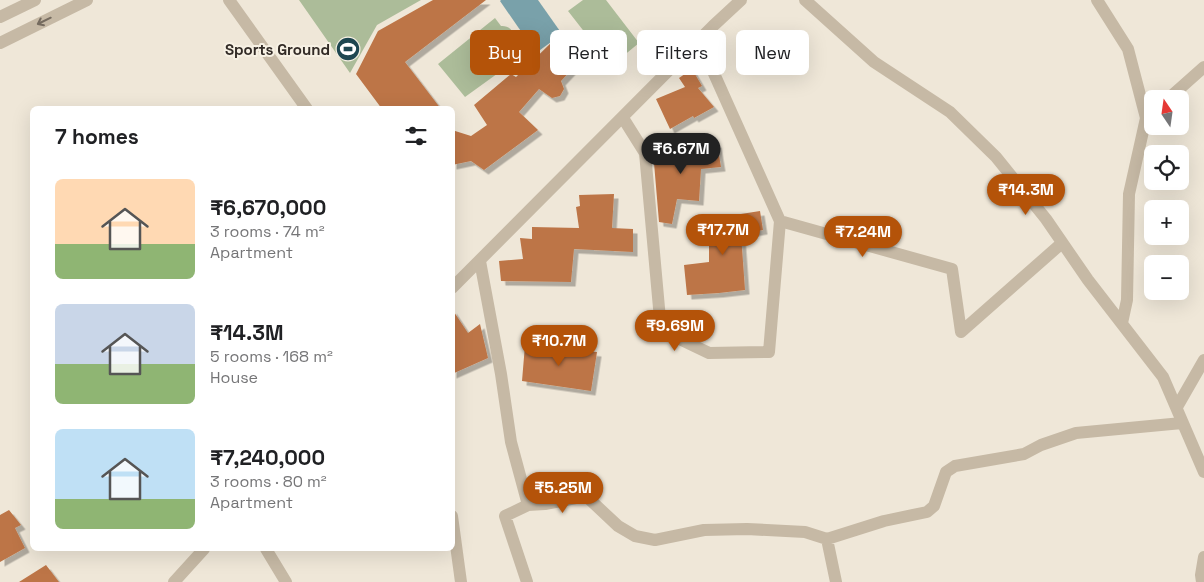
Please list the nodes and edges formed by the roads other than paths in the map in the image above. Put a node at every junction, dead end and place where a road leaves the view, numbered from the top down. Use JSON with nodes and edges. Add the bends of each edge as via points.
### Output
{"nodes":[{"id":1,"x":35,"y":0,"type":"edge"},
{"id":2,"x":87,"y":0,"type":"edge"},
{"id":3,"x":230,"y":0,"type":"edge"},
{"id":4,"x":742,"y":0,"type":"edge"},
{"id":5,"x":805,"y":0,"type":"edge"},
{"id":6,"x":1097,"y":0,"type":"edge"},
{"id":7,"x":0,"y":17,"type":"edge"},
{"id":8,"x":710,"y":30,"type":"edge"},
{"id":9,"x":1,"y":39,"type":"edge"},
{"id":10,"x":1204,"y":67,"type":"edge"},
{"id":11,"x":665,"y":75,"type":"edge"},
{"id":12,"x":715,"y":75,"type":"edge"},
{"id":13,"x":1178,"y":90,"type":"edge"},
{"id":14,"x":1144,"y":100,"type":"edge"},
{"id":15,"x":305,"y":106,"type":"edge"},
{"id":16,"x":623,"y":118,"type":"junction"},
{"id":17,"x":1144,"y":135,"type":"edge"},
{"id":18,"x":780,"y":221,"type":"junction"},
{"id":19,"x":1062,"y":243,"type":"junction"},
{"id":20,"x":480,"y":261,"type":"junction"},
{"id":21,"x":455,"y":285,"type":"edge"},
{"id":22,"x":1122,"y":323,"type":"junction"},
{"id":23,"x":1204,"y":360,"type":"edge"},
{"id":24,"x":1177,"y":407,"type":"junction"},
{"id":25,"x":1182,"y":423,"type":"junction"},
{"id":26,"x":1204,"y":472,"type":"edge"},
{"id":27,"x":528,"y":505,"type":"junction"},
{"id":28,"x":455,"y":538,"type":"edge"},
{"id":29,"x":827,"y":539,"type":"junction"},
{"id":30,"x":202,"y":551,"type":"edge"},
{"id":31,"x":267,"y":551,"type":"edge"},
{"id":32,"x":1204,"y":557,"type":"edge"},
{"id":33,"x":1200,"y":580,"type":"edge"},
{"id":34,"x":174,"y":582,"type":"edge"},
{"id":35,"x":286,"y":582,"type":"edge"},
{"id":36,"x":461,"y":582,"type":"edge"},
{"id":37,"x":527,"y":582,"type":"edge"},
{"id":38,"x":836,"y":582,"type":"edge"}],
"edges":[{"from":1,"to":7,"type":"street"},
{"from":2,"to":9,"type":"street","one_way":true},
{"from":3,"to":15,"type":"street"},
{"from":4,"to":8,"type":"street"},
{"from":5,"to":19,"type":"street","via":[[874,62],[950,112],[996,157]]},
{"from":6,"to":14,"type":"street","via":[[1128,49]]},
{"from":10,"to":13,"type":"street"},
{"from":11,"to":16,"type":"street"},
{"from":12,"to":18,"type":"street"},
{"from":16,"to":18,"type":"street","via":[[645,153],[661,330],[709,353],[769,352]]},
{"from":16,"to":20,"type":"street"},
{"from":17,"to":22,"type":"street","via":[[1129,194],[1127,300]]},
{"from":18,"to":19,"type":"street","via":[[952,269],[961,332]]},
{"from":19,"to":22,"type":"street"},
{"from":20,"to":21,"type":"street"},
{"from":20,"to":27,"type":"street","via":[[511,442]]},
{"from":22,"to":24,"type":"street","via":[[1163,377]]},
{"from":23,"to":24,"type":"street"},
{"from":24,"to":25,"type":"street"},
{"from":25,"to":26,"type":"street"},
{"from":25,"to":29,"type":"street","via":[[1076,433],[1041,444],[1024,454],[955,466],[946,472],[934,506],[927,512],[884,521]]},
{"from":27,"to":29,"type":"street","via":[[586,496],[618,526],[635,536],[655,540],[704,530],[747,529],[805,532]]},
{"from":27,"to":37,"type":"street","via":[[504,516]]},
{"from":28,"to":36,"type":"street"},
{"from":29,"to":38,"type":"street"},
{"from":30,"to":34,"type":"street"},
{"from":31,"to":35,"type":"street"},
{"from":32,"to":33,"type":"street"}]}
